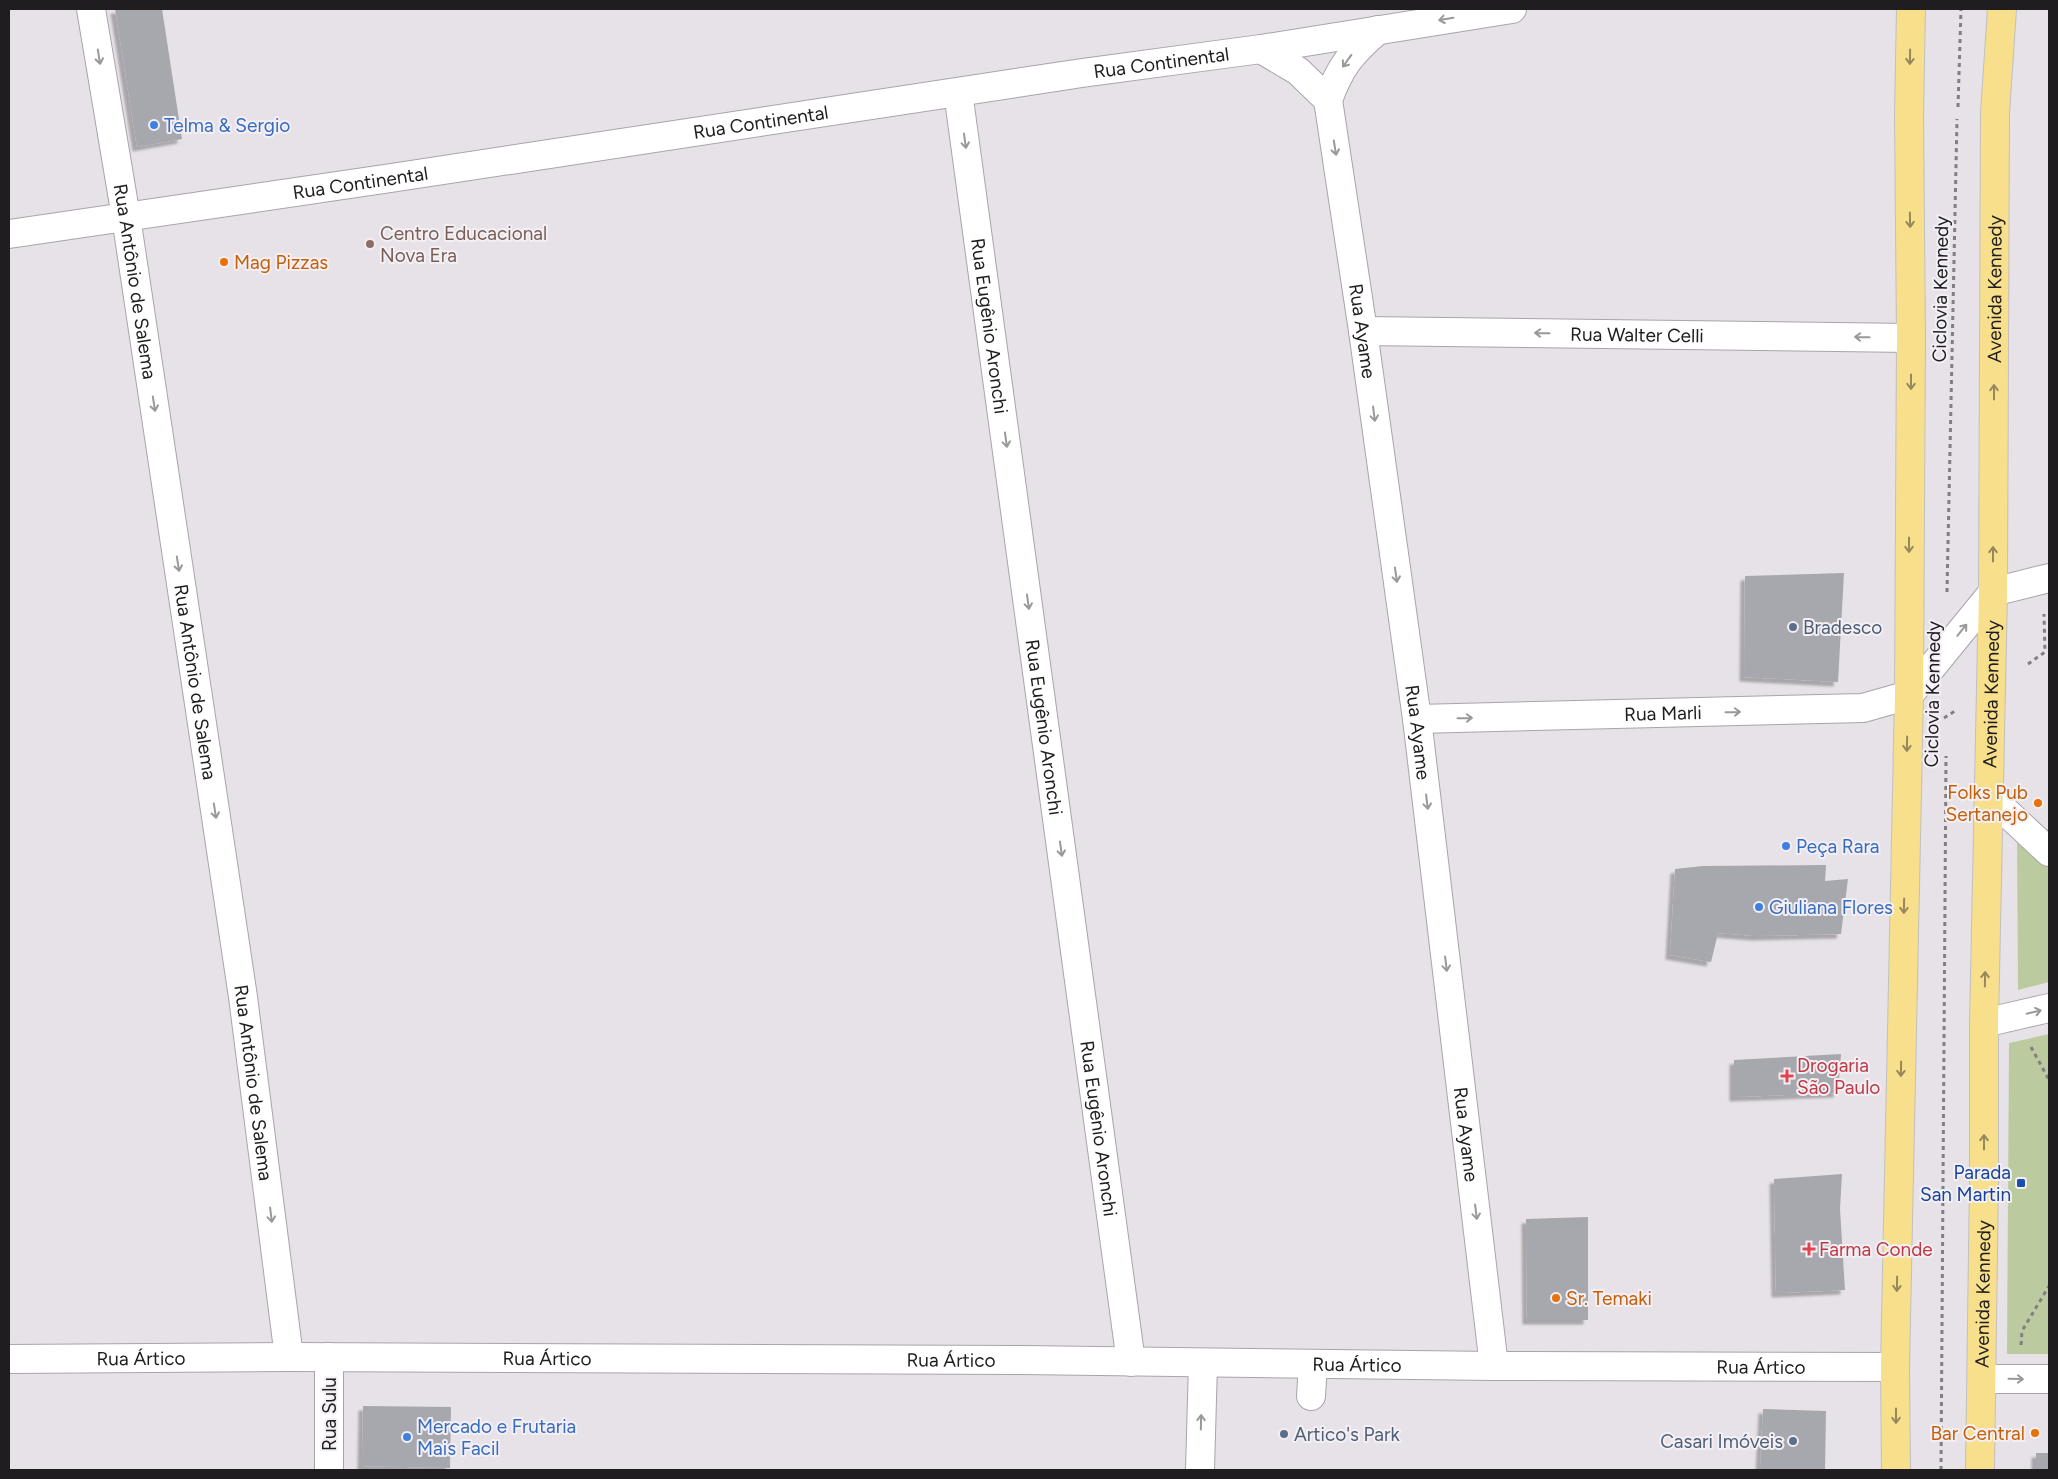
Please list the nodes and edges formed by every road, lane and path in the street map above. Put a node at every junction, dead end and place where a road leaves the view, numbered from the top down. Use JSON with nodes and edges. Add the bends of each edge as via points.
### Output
{"nodes":[{"id":1,"x":91,"y":9,"type":"edge"},
{"id":2,"x":1512,"y":9,"type":"edge"},
{"id":3,"x":1911,"y":9,"type":"edge"},
{"id":4,"x":1961,"y":9,"type":"edge"},
{"id":5,"x":2002,"y":9,"type":"edge"},
{"id":6,"x":1378,"y":30,"type":"junction"},
{"id":7,"x":1261,"y":48,"type":"junction"},
{"id":8,"x":958,"y":92,"type":"junction"},
{"id":9,"x":1328,"y":100,"type":"junction"},
{"id":10,"x":126,"y":217,"type":"junction"},
{"id":11,"x":9,"y":234,"type":"edge"},
{"id":12,"x":1363,"y":331,"type":"junction"},
{"id":13,"x":1911,"y":338,"type":"junction"},
{"id":14,"x":2049,"y":578,"type":"edge"},
{"id":15,"x":1993,"y":592,"type":"junction"},
{"id":16,"x":1946,"y":649,"type":"junction"},
{"id":17,"x":1909,"y":695,"type":"junction"},
{"id":18,"x":1946,"y":707,"type":"dead end"},
{"id":19,"x":1417,"y":719,"type":"junction"},
{"id":20,"x":1946,"y":726,"type":"dead end"},
{"id":21,"x":1946,"y":746,"type":"dead end"},
{"id":22,"x":1988,"y":795,"type":"junction"},
{"id":23,"x":2049,"y":852,"type":"edge"},
{"id":24,"x":2049,"y":1008,"type":"edge"},
{"id":25,"x":1984,"y":1024,"type":"junction"},
{"id":26,"x":2049,"y":1286,"type":"edge"},
{"id":27,"x":289,"y":1357,"type":"junction"},
{"id":28,"x":329,"y":1357,"type":"junction"},
{"id":29,"x":9,"y":1359,"type":"edge"},
{"id":30,"x":1131,"y":1362,"type":"junction"},
{"id":31,"x":1203,"y":1363,"type":"junction"},
{"id":32,"x":1313,"y":1364,"type":"junction"},
{"id":33,"x":1494,"y":1366,"type":"junction"},
{"id":34,"x":1895,"y":1367,"type":"junction"},
{"id":35,"x":1982,"y":1379,"type":"junction"},
{"id":36,"x":2019,"y":1379,"type":"junction"},
{"id":37,"x":2049,"y":1380,"type":"edge"},
{"id":38,"x":1311,"y":1396,"type":"dead end"},
{"id":39,"x":329,"y":1470,"type":"edge"},
{"id":40,"x":1200,"y":1470,"type":"edge"},
{"id":41,"x":1896,"y":1470,"type":"edge"},
{"id":42,"x":1941,"y":1470,"type":"edge"},
{"id":43,"x":1980,"y":1470,"type":"edge"}],
"edges":[{"from":1,"to":10,"type":"street","name":"Rua Antônio de Salema","one_way":true},
{"from":2,"to":6,"type":"street","name":"Rua Continental","one_way":true},
{"from":3,"to":13,"type":"main road","one_way":true},
{"from":4,"to":16,"type":"path","name":"Ciclovia Kennedy"},
{"from":15,"to":5,"type":"main road","name":"Avenida Kennedy","one_way":true,"via":[[1996,113]]},
{"from":6,"to":7,"type":"street","name":"Rua Continental"},
{"from":6,"to":9,"type":"street","name":"Rua Ayame","one_way":true,"via":[[1350,56],[1337,76]]},
{"from":7,"to":8,"type":"street","name":"Rua Continental"},
{"from":7,"to":9,"type":"street","via":[[1298,71]]},
{"from":8,"to":10,"type":"street","name":"Rua Continental"},
{"from":8,"to":30,"type":"street","name":"Rua Eugênio Aronchi","one_way":true},
{"from":9,"to":12,"type":"street","name":"Rua Ayame","one_way":true},
{"from":10,"to":11,"type":"street","name":"Rua Continental"},
{"from":10,"to":27,"type":"street","name":"Rua Antônio de Salema","one_way":true,"via":[[242,987]]},
{"from":13,"to":12,"type":"street","name":"Rua Walter Celli","one_way":true},
{"from":12,"to":19,"type":"street","name":"Rua Ayame","one_way":true},
{"from":13,"to":17,"type":"main road","one_way":true},
{"from":14,"to":15,"type":"street"},
{"from":16,"to":15,"type":"street","one_way":true},
{"from":15,"to":22,"type":"main road","name":"Avenida Kennedy"},
{"from":16,"to":17,"type":"street"},
{"from":19,"to":17,"type":"street","name":"Rua Marli","one_way":true,"via":[[1863,708]]},
{"from":17,"to":34,"type":"main road","one_way":true},
{"from":18,"to":20,"type":"path","name":"Ciclovia Kennedy"},
{"from":19,"to":33,"type":"street","name":"Rua Ayame","one_way":true},
{"from":21,"to":42,"type":"path","name":"Ciclovia Kennedy"},
{"from":22,"to":23,"type":"street"},
{"from":25,"to":22,"type":"main road","name":"Avenida Kennedy","one_way":true},
{"from":25,"to":24,"type":"street","one_way":true},
{"from":35,"to":25,"type":"main road","name":"Avenida Kennedy","one_way":true},
{"from":26,"to":36,"type":"path","via":[[2022,1331]]},
{"from":27,"to":28,"type":"street","name":"Rua Ártico"},
{"from":27,"to":29,"type":"street","name":"Rua Ártico"},
{"from":28,"to":30,"type":"street","name":"Rua Ártico"},
{"from":28,"to":39,"type":"street","name":"Rua Sulu"},
{"from":30,"to":31,"type":"street","name":"Rua Ártico"},
{"from":31,"to":32,"type":"street","name":"Rua Ártico"},
{"from":40,"to":31,"type":"street","one_way":true},
{"from":32,"to":33,"type":"street","name":"Rua Ártico"},
{"from":32,"to":38,"type":"street"},
{"from":33,"to":34,"type":"street","name":"Rua Ártico"},
{"from":34,"to":41,"type":"main road","one_way":true},
{"from":35,"to":36,"type":"street","one_way":true},
{"from":35,"to":43,"type":"main road","name":"Avenida Kennedy"},
{"from":36,"to":37,"type":"street"}]}
